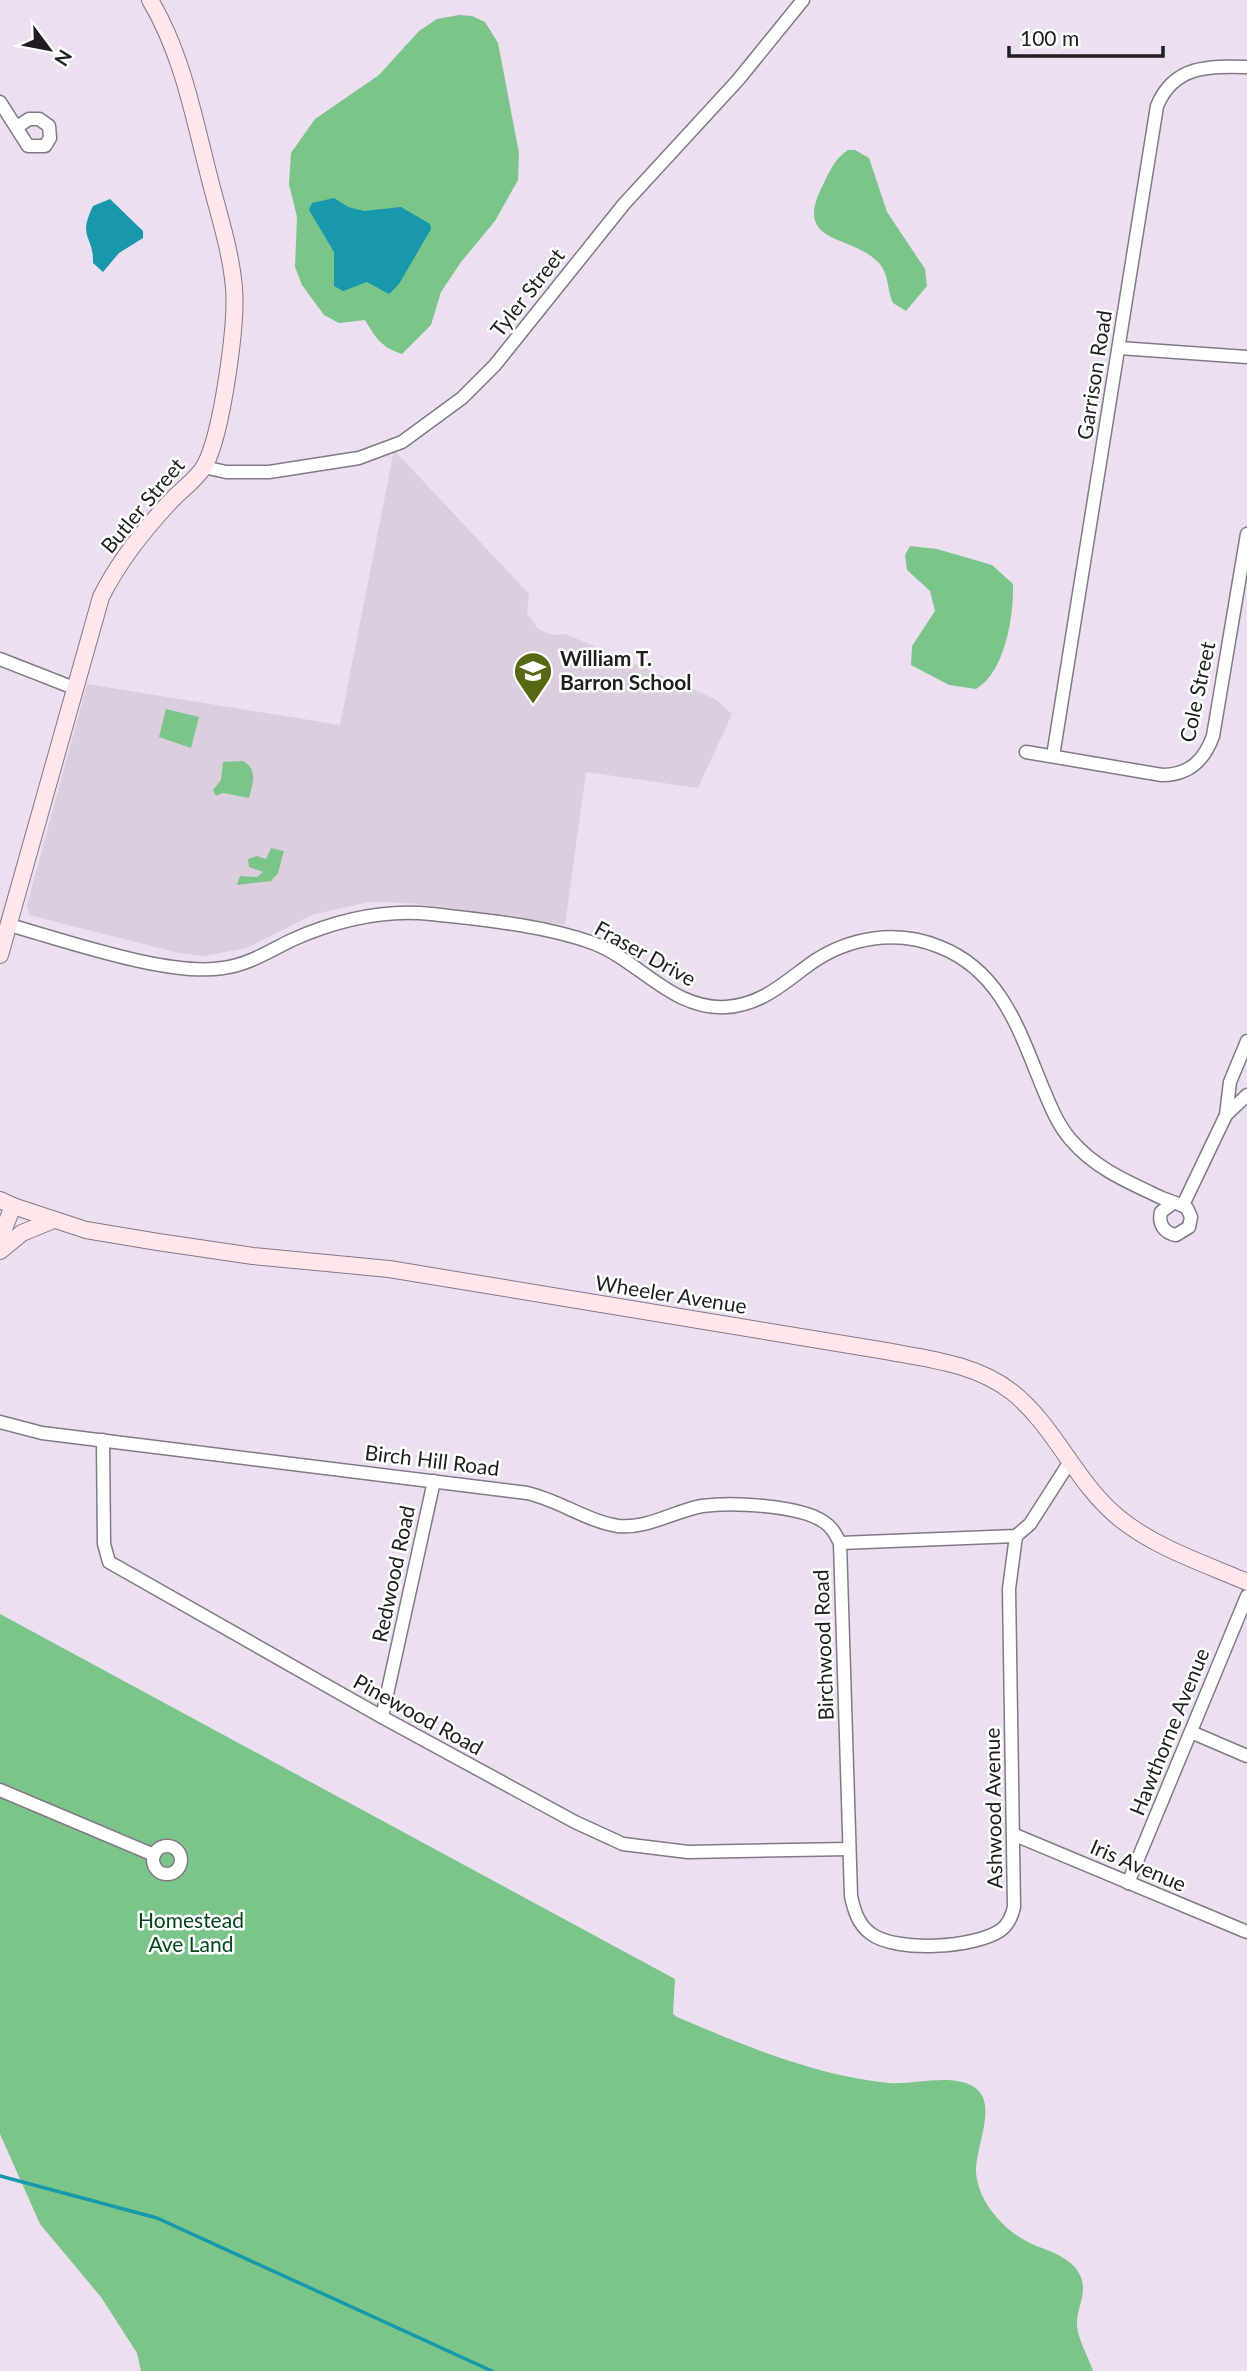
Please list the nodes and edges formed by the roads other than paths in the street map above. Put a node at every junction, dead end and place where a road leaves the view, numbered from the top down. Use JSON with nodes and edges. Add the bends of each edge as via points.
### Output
{"nodes":[{"id":1,"x":150,"y":0,"type":"edge"},
{"id":2,"x":803,"y":0,"type":"edge"},
{"id":3,"x":1247,"y":67,"type":"edge"},
{"id":4,"x":0,"y":102,"type":"edge"},
{"id":5,"x":18,"y":127,"type":"dead end"},
{"id":6,"x":1119,"y":348,"type":"junction"},
{"id":7,"x":1247,"y":357,"type":"edge"},
{"id":8,"x":204,"y":467,"type":"junction"},
{"id":9,"x":1247,"y":534,"type":"edge"},
{"id":10,"x":0,"y":659,"type":"edge"},
{"id":11,"x":74,"y":688,"type":"junction"},
{"id":12,"x":1026,"y":752,"type":"dead end"},
{"id":13,"x":1053,"y":756,"type":"junction"},
{"id":14,"x":9,"y":925,"type":"junction"},
{"id":15,"x":0,"y":955,"type":"edge"},
{"id":16,"x":1247,"y":1041,"type":"edge"},
{"id":17,"x":1247,"y":1095,"type":"edge"},
{"id":18,"x":1227,"y":1115,"type":"junction"},
{"id":19,"x":7,"y":1203,"type":"edge"},
{"id":20,"x":51,"y":1221,"type":"junction"},
{"id":21,"x":0,"y":1240,"type":"edge"},
{"id":22,"x":0,"y":1251,"type":"edge"},
{"id":23,"x":0,"y":1422,"type":"edge"},
{"id":24,"x":103,"y":1440,"type":"junction"},
{"id":25,"x":1069,"y":1463,"type":"junction"},
{"id":26,"x":434,"y":1481,"type":"junction"},
{"id":27,"x":1016,"y":1536,"type":"junction"},
{"id":28,"x":840,"y":1543,"type":"junction"},
{"id":29,"x":1247,"y":1582,"type":"edge"},
{"id":30,"x":1247,"y":1596,"type":"edge"},
{"id":31,"x":382,"y":1717,"type":"junction"},
{"id":32,"x":1191,"y":1732,"type":"junction"},
{"id":33,"x":1247,"y":1756,"type":"edge"},
{"id":34,"x":0,"y":1790,"type":"edge"},
{"id":35,"x":1015,"y":1835,"type":"junction"},
{"id":36,"x":849,"y":1849,"type":"junction"},
{"id":37,"x":153,"y":1855,"type":"dead end"},
{"id":38,"x":1128,"y":1883,"type":"junction"},
{"id":39,"x":862,"y":1927,"type":"joint"},
{"id":40,"x":1247,"y":1932,"type":"edge"}],
"edges":[{"from":1,"to":8,"type":"street","name":"Butler Street","via":[[183,76],[234,287],[228,369]]},
{"from":2,"to":8,"type":"street","name":"Tyler Street","via":[[738,80],[624,204],[495,365],[453,406],[402,442],[359,458],[269,472]]},
{"from":3,"to":6,"type":"street","name":"Garrison Road","via":[[1200,67],[1177,78],[1162,95]]},
{"from":4,"to":5,"type":"street"},
{"from":6,"to":7,"type":"street"},
{"from":6,"to":13,"type":"street","name":"Garrison Road"},
{"from":8,"to":11,"type":"street","name":"Butler Street","via":[[162,510],[109,582],[94,616]]},
{"from":9,"to":13,"type":"street","name":"Cole Street","via":[[1213,736],[1199,763],[1181,774],[1162,775]]},
{"from":10,"to":11,"type":"street"},
{"from":11,"to":14,"type":"street","name":"Butler Street"},
{"from":12,"to":13,"type":"street","name":"Cole Street"},
{"from":14,"to":15,"type":"street","name":"Butler Street"},
{"from":14,"to":18,"type":"street","name":"Fraser Drive","via":[[173,968],[198,970],[244,963],[360,916],[432,915],[588,941],[679,998],[715,1007],[763,998],[823,956],[858,942],[891,937],[927,943],[970,964],[1003,998],[1053,1112],[1079,1149],[1102,1169],[1178,1204]]},
{"from":16,"to":18,"type":"street","via":[[1230,1082]]},
{"from":17,"to":18,"type":"street"},
{"from":19,"to":20,"type":"street","name":"Wheeler Avenue"},
{"from":19,"to":21,"type":"street"},
{"from":20,"to":22,"type":"street","via":[[22,1233]]},
{"from":20,"to":25,"type":"street","name":"Wheeler Avenue","via":[[253,1256],[389,1269],[946,1362],[980,1373],[1012,1392]]},
{"from":23,"to":24,"type":"street","name":"Birch Hill Road","via":[[42,1433]]},
{"from":24,"to":26,"type":"street","name":"Birch Hill Road"},
{"from":24,"to":31,"type":"street","name":"Pinewood Road","via":[[104,1544],[109,1562]]},
{"from":25,"to":27,"type":"street","via":[[1030,1524]]},
{"from":25,"to":29,"type":"street","name":"Wheeler Avenue","via":[[1110,1510],[1139,1532]]},
{"from":26,"to":28,"type":"street","name":"Birch Hill Road","via":[[542,1496],[619,1526],[644,1524],[702,1506],[782,1510],[823,1521]]},
{"from":26,"to":31,"type":"street","name":"Redwood Road"},
{"from":27,"to":28,"type":"street","name":"Birchwood Road"},
{"from":27,"to":35,"type":"street","name":"Ashwood Avenue","via":[[1009,1589]]},
{"from":28,"to":36,"type":"street","name":"Birchwood Road"},
{"from":30,"to":32,"type":"street","name":"Hawthorne Avenue"},
{"from":31,"to":36,"type":"street","name":"Pinewood Road","via":[[623,1844],[688,1852]]},
{"from":32,"to":33,"type":"street"},
{"from":32,"to":38,"type":"street","name":"Hawthorne Avenue"},
{"from":34,"to":37,"type":"street"},
{"from":35,"to":38,"type":"street","name":"Iris Avenue"},
{"from":35,"to":39,"type":"street","name":"Ashwood Avenue","via":[[1014,1907],[1004,1928],[993,1935],[953,1945],[929,1945],[883,1941]]},
{"from":36,"to":39,"type":"street","name":"Birchwood Road","via":[[851,1896]]},
{"from":38,"to":40,"type":"street","name":"Iris Avenue"}]}
